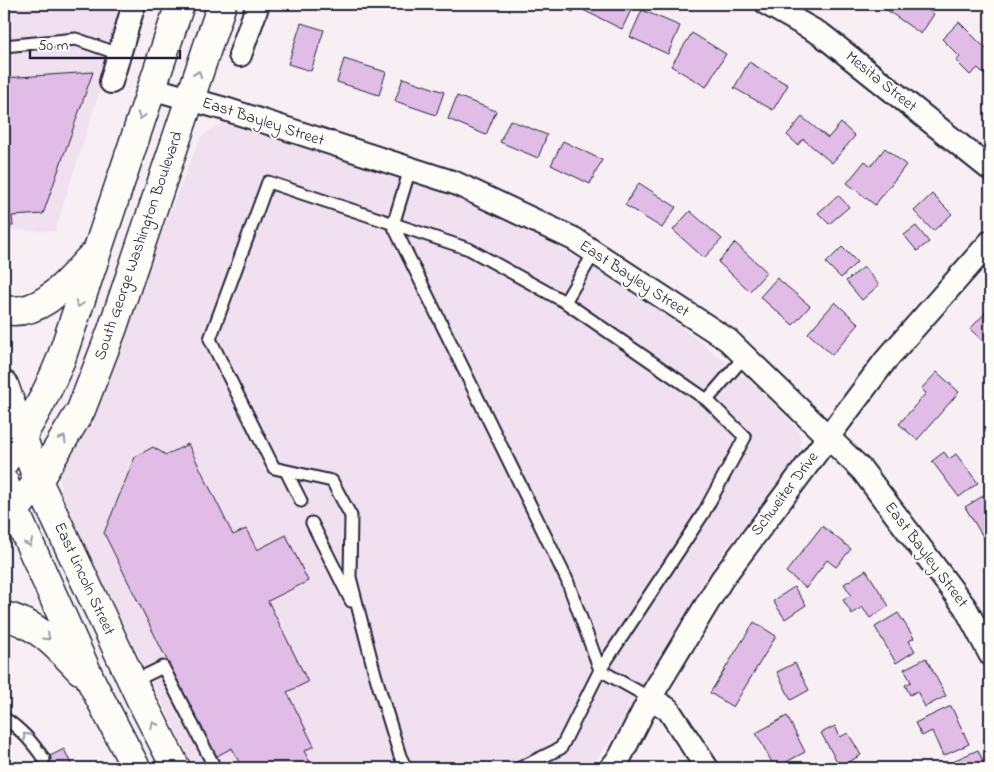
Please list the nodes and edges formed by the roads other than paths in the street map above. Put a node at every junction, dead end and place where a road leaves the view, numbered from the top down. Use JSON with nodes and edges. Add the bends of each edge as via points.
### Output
{"nodes":[{"id":1,"x":134,"y":4,"type":"edge"},
{"id":2,"x":180,"y":4,"type":"edge"},
{"id":3,"x":222,"y":4,"type":"edge"},
{"id":4,"x":258,"y":4,"type":"edge"},
{"id":5,"x":767,"y":4,"type":"edge"},
{"id":6,"x":4,"y":46,"type":"edge"},
{"id":7,"x":119,"y":54,"type":"junction"},
{"id":8,"x":240,"y":55,"type":"dead end"},
{"id":9,"x":111,"y":82,"type":"dead end"},
{"id":10,"x":150,"y":88,"type":"junction"},
{"id":11,"x":190,"y":99,"type":"junction"},
{"id":12,"x":990,"y":168,"type":"edge"},
{"id":13,"x":410,"y":169,"type":"junction"},
{"id":14,"x":393,"y":225,"type":"junction"},
{"id":15,"x":990,"y":242,"type":"edge"},
{"id":16,"x":97,"y":251,"type":"junction"},
{"id":17,"x":594,"y":253,"type":"junction"},
{"id":18,"x":565,"y":302,"type":"junction"},
{"id":19,"x":4,"y":310,"type":"edge"},
{"id":20,"x":745,"y":356,"type":"junction"},
{"id":21,"x":4,"y":385,"type":"edge"},
{"id":22,"x":707,"y":400,"type":"junction"},
{"id":23,"x":23,"y":436,"type":"junction"},
{"id":24,"x":828,"y":437,"type":"junction"},
{"id":25,"x":4,"y":462,"type":"edge"},
{"id":26,"x":286,"y":471,"type":"junction"},
{"id":27,"x":38,"y":481,"type":"junction"},
{"id":28,"x":4,"y":482,"type":"edge"},
{"id":29,"x":302,"y":501,"type":"dead end"},
{"id":30,"x":9,"y":518,"type":"edge"},
{"id":31,"x":312,"y":523,"type":"dead end"},
{"id":32,"x":4,"y":616,"type":"edge"},
{"id":33,"x":361,"y":623,"type":"junction"},
{"id":34,"x":990,"y":654,"type":"edge"},
{"id":35,"x":600,"y":670,"type":"junction"},
{"id":36,"x":132,"y":682,"type":"junction"},
{"id":37,"x":92,"y":683,"type":"junction"},
{"id":38,"x":650,"y":698,"type":"junction"},
{"id":39,"x":4,"y":718,"type":"edge"},
{"id":40,"x":44,"y":759,"type":"dead end"},
{"id":41,"x":136,"y":768,"type":"edge"},
{"id":42,"x":176,"y":768,"type":"edge"},
{"id":43,"x":215,"y":768,"type":"edge"},
{"id":44,"x":406,"y":768,"type":"edge"},
{"id":45,"x":520,"y":768,"type":"edge"},
{"id":46,"x":611,"y":768,"type":"edge"},
{"id":47,"x":707,"y":768,"type":"edge"}],
"edges":[{"from":1,"to":7,"type":"street"},
{"from":2,"to":10,"type":"street"},
{"from":11,"to":3,"type":"street","name":"South George Washington Boulevard","one_way":true},
{"from":4,"to":8,"type":"street"},
{"from":5,"to":12,"type":"street","name":"Mesita Street","via":[[822,34]]},
{"from":6,"to":7,"type":"lane","via":[[76,39]]},
{"from":7,"to":9,"type":"street"},
{"from":10,"to":11,"type":"street","name":"East Bayley Street"},
{"from":10,"to":16,"type":"street","one_way":true},
{"from":11,"to":13,"type":"street","name":"East Bayley Street"},
{"from":27,"to":11,"type":"street","name":"South George Washington Boulevard","one_way":true,"via":[[81,410],[112,330]]},
{"from":13,"to":14,"type":"lane"},
{"from":13,"to":17,"type":"street","name":"East Bayley Street","via":[[455,183],[574,239]]},
{"from":14,"to":18,"type":"lane","via":[[469,249]]},
{"from":14,"to":26,"type":"lane","via":[[268,182],[210,339],[274,468]]},
{"from":14,"to":35,"type":"lane","via":[[567,580]]},
{"from":15,"to":24,"type":"street","name":"Schweiter Drive","via":[[885,361]]},
{"from":16,"to":19,"type":"street","via":[[56,294],[31,309]]},
{"from":16,"to":23,"type":"street","one_way":true,"via":[[61,359],[47,394]]},
{"from":17,"to":18,"type":"lane"},
{"from":17,"to":20,"type":"street","name":"East Bayley Street","via":[[728,340]]},
{"from":18,"to":22,"type":"lane"},
{"from":20,"to":22,"type":"lane"},
{"from":20,"to":24,"type":"street","name":"East Bayley Street"},
{"from":21,"to":23,"type":"street","name":"East Lincoln Street"},
{"from":22,"to":35,"type":"lane","via":[[745,437],[703,514]]},
{"from":23,"to":25,"type":"street"},
{"from":23,"to":27,"type":"street","name":"East Lincoln Street"},
{"from":24,"to":34,"type":"street","name":"East Bayley Street","via":[[862,470],[965,607]]},
{"from":24,"to":38,"type":"street","name":"Schweiter Drive","via":[[722,579]]},
{"from":26,"to":29,"type":"lane"},
{"from":26,"to":33,"type":"lane","via":[[332,481],[351,516],[350,577]]},
{"from":27,"to":30,"type":"street","name":"South George Washington Boulevard"},
{"from":27,"to":36,"type":"street","name":"East Lincoln Street"},
{"from":28,"to":30,"type":"street"},
{"from":30,"to":37,"type":"street","one_way":true},
{"from":31,"to":33,"type":"lane"},
{"from":32,"to":37,"type":"street","one_way":true,"via":[[16,618],[40,631]]},
{"from":33,"to":44,"type":"lane"},
{"from":35,"to":38,"type":"lane"},
{"from":35,"to":45,"type":"lane","via":[[561,748]]},
{"from":42,"to":36,"type":"street","name":"East Lincoln Street","one_way":true},
{"from":36,"to":43,"type":"lane","via":[[163,667]]},
{"from":37,"to":41,"type":"street"},
{"from":38,"to":46,"type":"street","name":"Schweiter Drive"},
{"from":38,"to":47,"type":"street","via":[[668,709]]},
{"from":40,"to":39,"type":"lane","one_way":true,"via":[[25,734]]}]}
